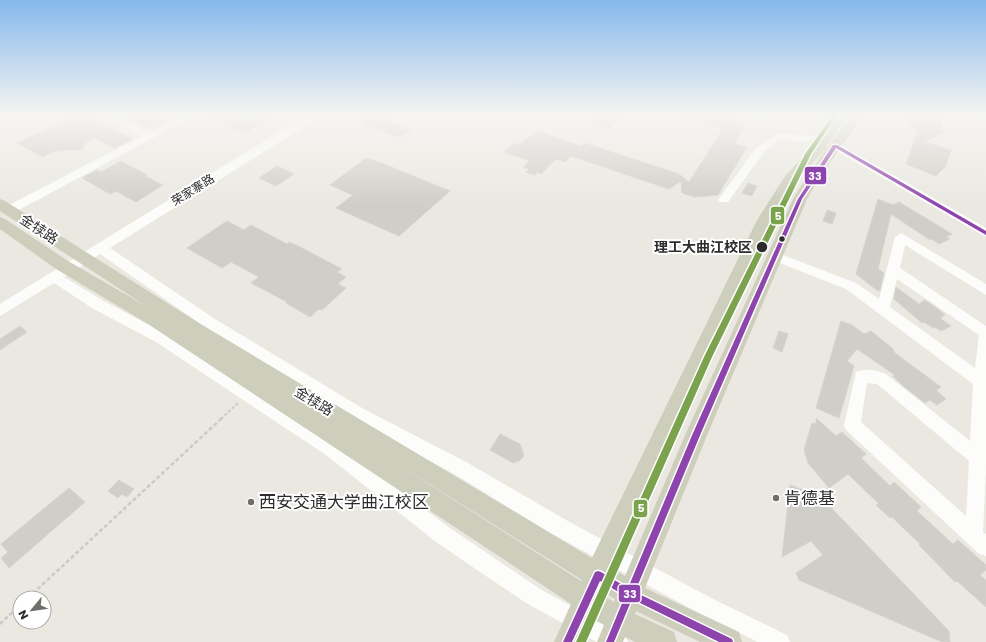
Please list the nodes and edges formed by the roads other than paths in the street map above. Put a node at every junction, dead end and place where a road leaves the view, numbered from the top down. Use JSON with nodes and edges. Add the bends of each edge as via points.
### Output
{"nodes":[{"id":1,"x":133,"y":145,"type":"edge"},
{"id":2,"x":259,"y":145,"type":"edge"},
{"id":3,"x":265,"y":145,"type":"edge"},
{"id":4,"x":767,"y":145,"type":"edge"},
{"id":5,"x":828,"y":145,"type":"edge"},
{"id":6,"x":828,"y":145,"type":"edge"},
{"id":7,"x":831,"y":145,"type":"edge"},
{"id":8,"x":724,"y":200,"type":"dead end"},
{"id":9,"x":3,"y":212,"type":"edge"},
{"id":10,"x":986,"y":233,"type":"edge"},
{"id":11,"x":776,"y":257,"type":"junction"},
{"id":12,"x":75,"y":262,"type":"junction"},
{"id":13,"x":893,"y":270,"type":"junction"},
{"id":14,"x":986,"y":290,"type":"edge"},
{"id":15,"x":0,"y":304,"type":"edge"},
{"id":16,"x":883,"y":309,"type":"junction"},
{"id":17,"x":986,"y":340,"type":"edge"},
{"id":18,"x":981,"y":381,"type":"junction"},
{"id":19,"x":982,"y":461,"type":"edge"},
{"id":20,"x":980,"y":542,"type":"edge"},
{"id":21,"x":603,"y":564,"type":"junction"},
{"id":22,"x":635,"y":582,"type":"junction"},
{"id":23,"x":577,"y":621,"type":"edge"},
{"id":24,"x":615,"y":636,"type":"edge"},
{"id":25,"x":664,"y":642,"type":"edge"},
{"id":26,"x":729,"y":642,"type":"edge"},
{"id":27,"x":780,"y":642,"type":"edge"}],
"edges":[{"from":1,"to":9,"type":"street"},
{"from":2,"to":12,"type":"street","name":"荣家寨路"},
{"from":3,"to":12,"type":"street","name":"荣家寨路"},
{"from":4,"to":8,"type":"street","via":[[760,150]]},
{"from":5,"to":11,"type":"main road","via":[[806,188]]},
{"from":6,"to":21,"type":"main road","via":[[790,179],[764,222]]},
{"from":7,"to":10,"type":"street"},
{"from":9,"to":12,"type":"main road","name":"金犊路"},
{"from":11,"to":16,"type":"street","via":[[851,286]]},
{"from":11,"to":22,"type":"main road","via":[[699,428]]},
{"from":12,"to":15,"type":"street"},
{"from":12,"to":21,"type":"main road","name":"金犊路"},
{"from":12,"to":23,"type":"main road","name":"金犊路"},
{"from":12,"to":23,"type":"street","via":[[97,304],[162,338],[332,450],[443,535],[533,596]]},
{"from":13,"to":14,"type":"street","via":[[901,237]]},
{"from":13,"to":16,"type":"street"},
{"from":13,"to":17,"type":"street"},
{"from":16,"to":18,"type":"street"},
{"from":17,"to":18,"type":"street"},
{"from":18,"to":19,"type":"street"},
{"from":19,"to":20,"type":"street"},
{"from":19,"to":20,"type":"street","via":[[881,378],[861,376],[852,425]]},
{"from":21,"to":22,"type":"main road","name":"金犊路"},
{"from":21,"to":23,"type":"main road"},
{"from":22,"to":24,"type":"main road"},
{"from":22,"to":26,"type":"main road","name":"金犊路"},
{"from":22,"to":27,"type":"street","via":[[706,606]]},
{"from":23,"to":24,"type":"main road","name":"金犊路"},
{"from":24,"to":25,"type":"main road","name":"金犊路"}]}
